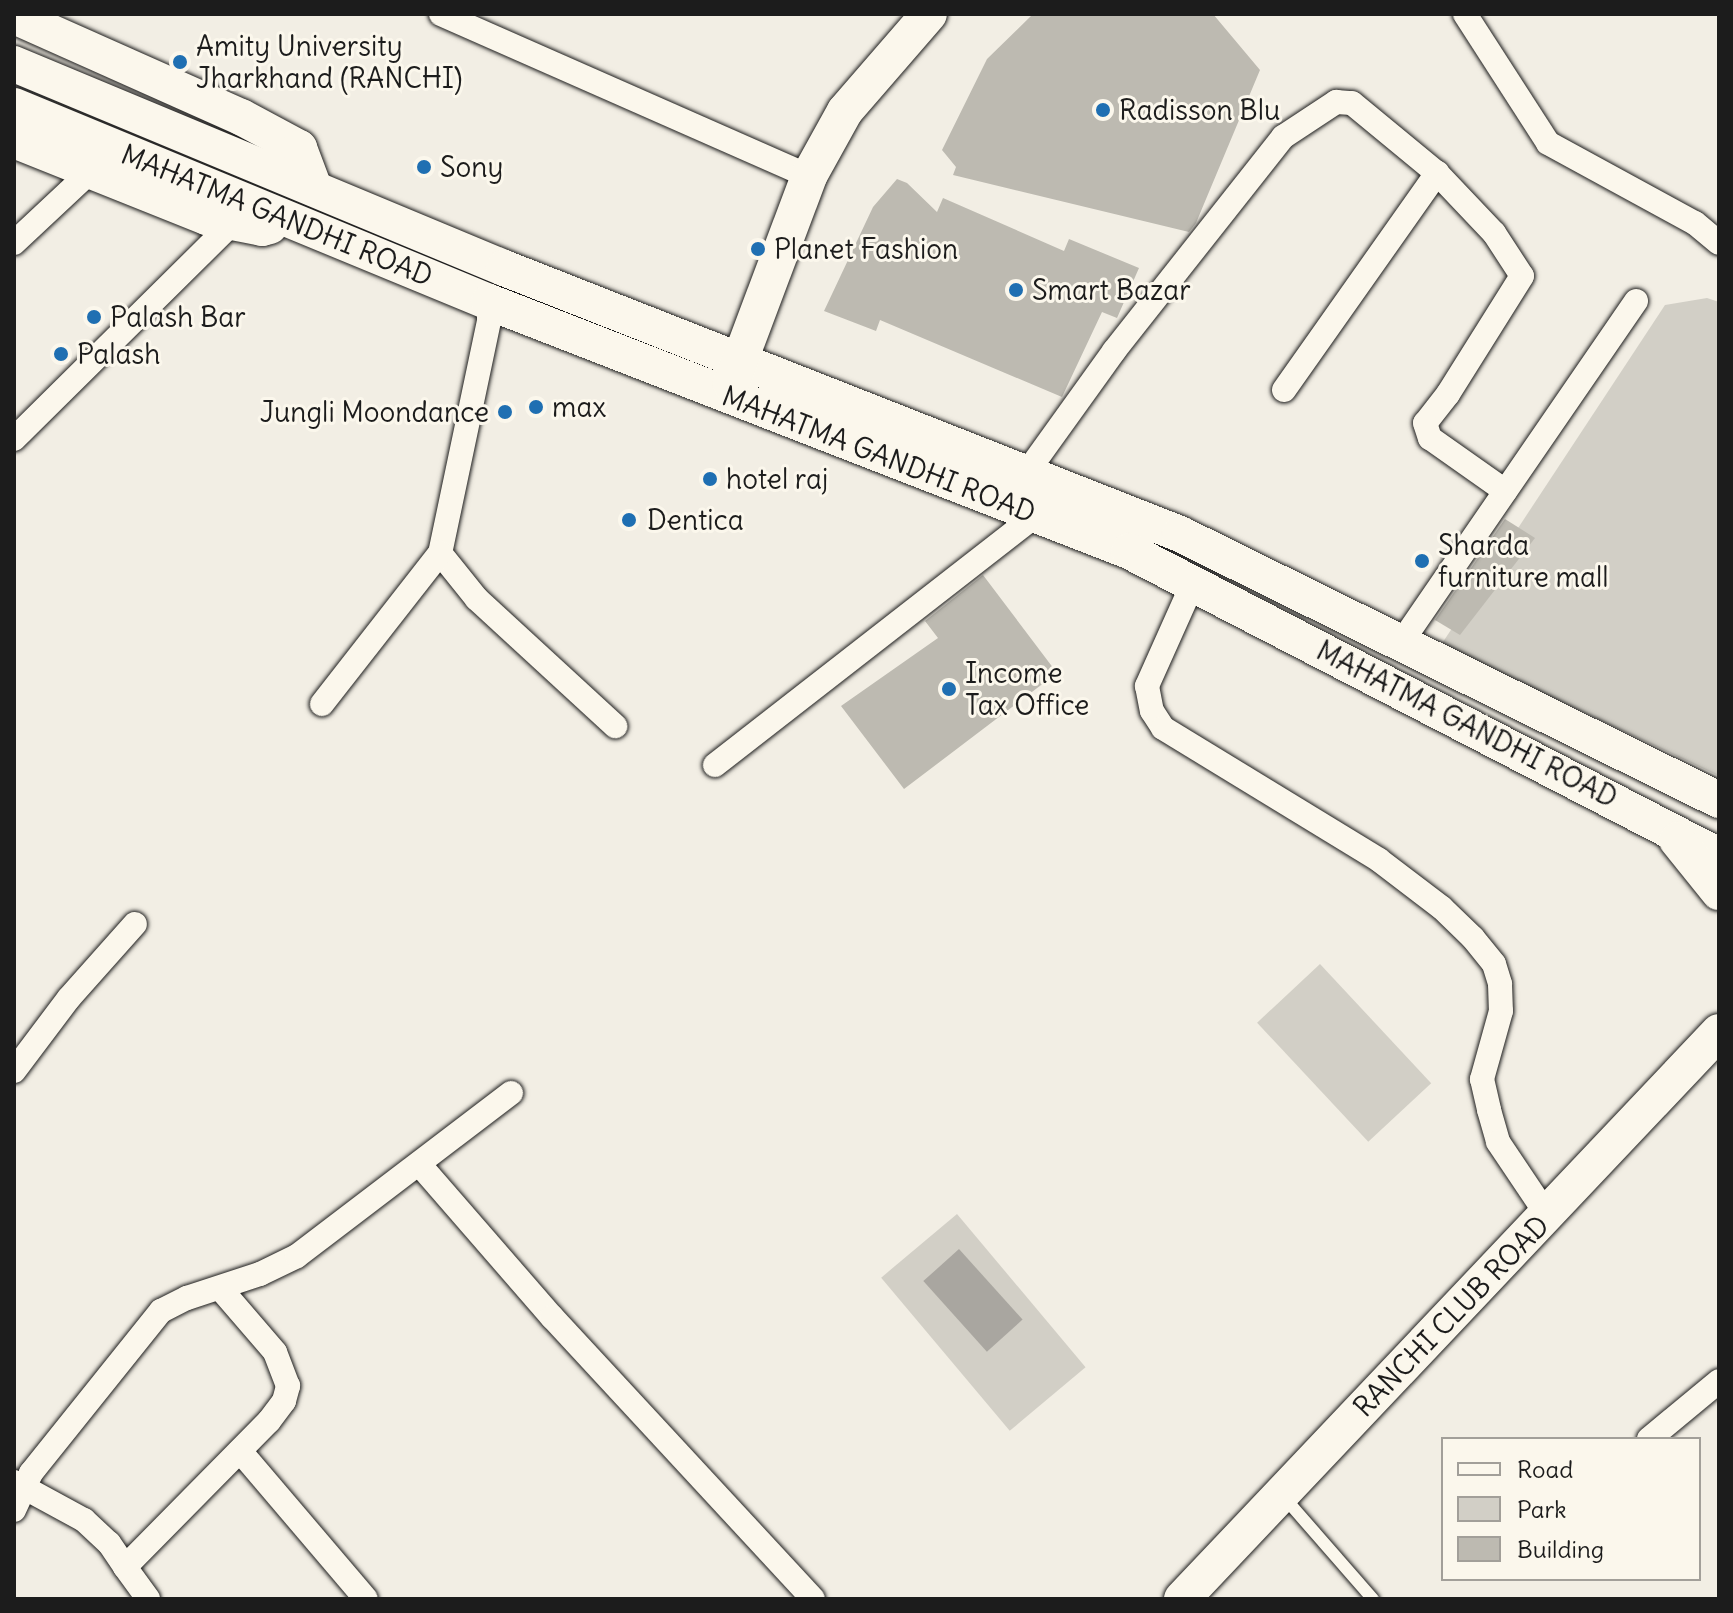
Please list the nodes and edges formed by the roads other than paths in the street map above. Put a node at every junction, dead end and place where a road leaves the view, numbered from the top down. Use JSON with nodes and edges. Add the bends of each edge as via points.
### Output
{"nodes":[{"id":1,"x":441,"y":14,"type":"edge"},
{"id":2,"x":929,"y":14,"type":"edge"},
{"id":3,"x":1465,"y":14,"type":"edge"},
{"id":4,"x":14,"y":16,"type":"edge"},
{"id":5,"x":14,"y":64,"type":"edge"},
{"id":6,"x":14,"y":106,"type":"edge"},
{"id":7,"x":14,"y":140,"type":"edge"},
{"id":8,"x":91,"y":171,"type":"junction"},
{"id":9,"x":1437,"y":173,"type":"junction"},
{"id":10,"x":809,"y":176,"type":"junction"},
{"id":11,"x":314,"y":188,"type":"junction"},
{"id":12,"x":291,"y":221,"type":"junction"},
{"id":13,"x":233,"y":222,"type":"junction"},
{"id":14,"x":14,"y":243,"type":"edge"},
{"id":15,"x":1719,"y":243,"type":"edge"},
{"id":16,"x":1636,"y":301,"type":"dead end"},
{"id":17,"x":489,"y":302,"type":"junction"},
{"id":18,"x":738,"y":361,"type":"junction"},
{"id":19,"x":1284,"y":390,"type":"dead end"},
{"id":20,"x":727,"y":397,"type":"junction"},
{"id":21,"x":14,"y":439,"type":"edge"},
{"id":22,"x":1025,"y":475,"type":"junction"},
{"id":23,"x":1505,"y":491,"type":"junction"},
{"id":24,"x":1037,"y":514,"type":"junction"},
{"id":25,"x":440,"y":553,"type":"junction"},
{"id":26,"x":1193,"y":583,"type":"junction"},
{"id":27,"x":1401,"y":643,"type":"junction"},
{"id":28,"x":322,"y":704,"type":"dead end"},
{"id":29,"x":615,"y":726,"type":"dead end"},
{"id":30,"x":715,"y":765,"type":"dead end"},
{"id":31,"x":1719,"y":800,"type":"edge"},
{"id":32,"x":1667,"y":828,"type":"junction"},
{"id":33,"x":1719,"y":856,"type":"edge"},
{"id":34,"x":1719,"y":892,"type":"edge"},
{"id":35,"x":135,"y":924,"type":"dead end"},
{"id":36,"x":1719,"y":1032,"type":"edge"},
{"id":37,"x":14,"y":1071,"type":"edge"},
{"id":38,"x":511,"y":1093,"type":"dead end"},
{"id":39,"x":419,"y":1164,"type":"junction"},
{"id":40,"x":1549,"y":1216,"type":"junction"},
{"id":41,"x":220,"y":1288,"type":"junction"},
{"id":42,"x":1719,"y":1381,"type":"edge"},
{"id":43,"x":1651,"y":1437,"type":"edge"},
{"id":44,"x":240,"y":1451,"type":"junction"},
{"id":45,"x":19,"y":1484,"type":"edge"},
{"id":46,"x":1282,"y":1494,"type":"junction"},
{"id":47,"x":14,"y":1510,"type":"edge"},
{"id":48,"x":125,"y":1567,"type":"junction"},
{"id":49,"x":148,"y":1599,"type":"edge"},
{"id":50,"x":366,"y":1599,"type":"edge"},
{"id":51,"x":813,"y":1599,"type":"edge"},
{"id":52,"x":1182,"y":1599,"type":"edge"},
{"id":53,"x":1373,"y":1599,"type":"edge"}],
"edges":[{"from":1,"to":10,"type":"street"},
{"from":2,"to":10,"type":"main road","via":[[845,111]]},
{"from":3,"to":15,"type":"street","via":[[1548,143],[1695,223]]},
{"from":4,"to":11,"type":"main road","via":[[299,148]]},
{"from":5,"to":11,"type":"main road","name":"MAHATMA GANDHI ROAD"},
{"from":6,"to":12,"type":"main road","name":"MAHATMA GANDHI ROAD"},
{"from":7,"to":8,"type":"main road"},
{"from":8,"to":13,"type":"main road","via":[[207,217]]},
{"from":8,"to":14,"type":"street"},
{"from":9,"to":19,"type":"street"},
{"from":9,"to":22,"type":"street","via":[[1352,103],[1336,102],[1283,137],[1114,351]]},
{"from":9,"to":23,"type":"street","via":[[1494,233],[1522,276],[1425,423],[1430,438]]},
{"from":10,"to":18,"type":"main road"},
{"from":11,"to":18,"type":"main road","name":"MAHATMA GANDHI ROAD"},
{"from":12,"to":13,"type":"main road","via":[[262,228]]},
{"from":12,"to":17,"type":"main road","name":"MAHATMA GANDHI ROAD"},
{"from":13,"to":21,"type":"street"},
{"from":16,"to":23,"type":"street"},
{"from":17,"to":20,"type":"main road","name":"MAHATMA GANDHI ROAD"},
{"from":17,"to":25,"type":"street"},
{"from":18,"to":20,"type":"main road"},
{"from":18,"to":22,"type":"main road","name":"MAHATMA GANDHI ROAD"},
{"from":20,"to":24,"type":"main road","name":"MAHATMA GANDHI ROAD"},
{"from":22,"to":27,"type":"main road","name":"MAHATMA GANDHI ROAD","via":[[1180,534]]},
{"from":23,"to":27,"type":"street"},
{"from":24,"to":26,"type":"main road","name":"MAHATMA GANDHI ROAD"},
{"from":24,"to":30,"type":"street"},
{"from":25,"to":28,"type":"street"},
{"from":25,"to":29,"type":"street","via":[[486,609]]},
{"from":26,"to":32,"type":"main road","name":"MAHATMA GANDHI ROAD"},
{"from":26,"to":40,"type":"street","via":[[1147,686],[1152,711],[1163,728],[1379,860],[1442,908],[1494,964],[1501,1011],[1482,1079],[1498,1142]]},
{"from":27,"to":31,"type":"main road","name":"MAHATMA GANDHI ROAD"},
{"from":32,"to":33,"type":"main road","name":"MAHATMA GANDHI ROAD"},
{"from":32,"to":34,"type":"main road"},
{"from":35,"to":37,"type":"street"},
{"from":36,"to":40,"type":"main road","name":"RANCHI CLUB ROAD"},
{"from":38,"to":39,"type":"street"},
{"from":39,"to":41,"type":"street","via":[[297,1256]]},
{"from":39,"to":51,"type":"street","via":[[552,1317]]},
{"from":40,"to":46,"type":"main road","name":"RANCHI CLUB ROAD"},
{"from":41,"to":44,"type":"street","via":[[275,1352],[288,1386],[284,1401]]},
{"from":41,"to":45,"type":"street","via":[[161,1311]]},
{"from":42,"to":43,"type":"street"},
{"from":44,"to":48,"type":"street"},
{"from":44,"to":50,"type":"street"},
{"from":45,"to":47,"type":"street"},
{"from":45,"to":48,"type":"street","via":[[84,1520]]},
{"from":46,"to":52,"type":"main road","name":"RANCHI CLUB ROAD"},
{"from":46,"to":53,"type":"lane"},
{"from":48,"to":49,"type":"street"}]}
